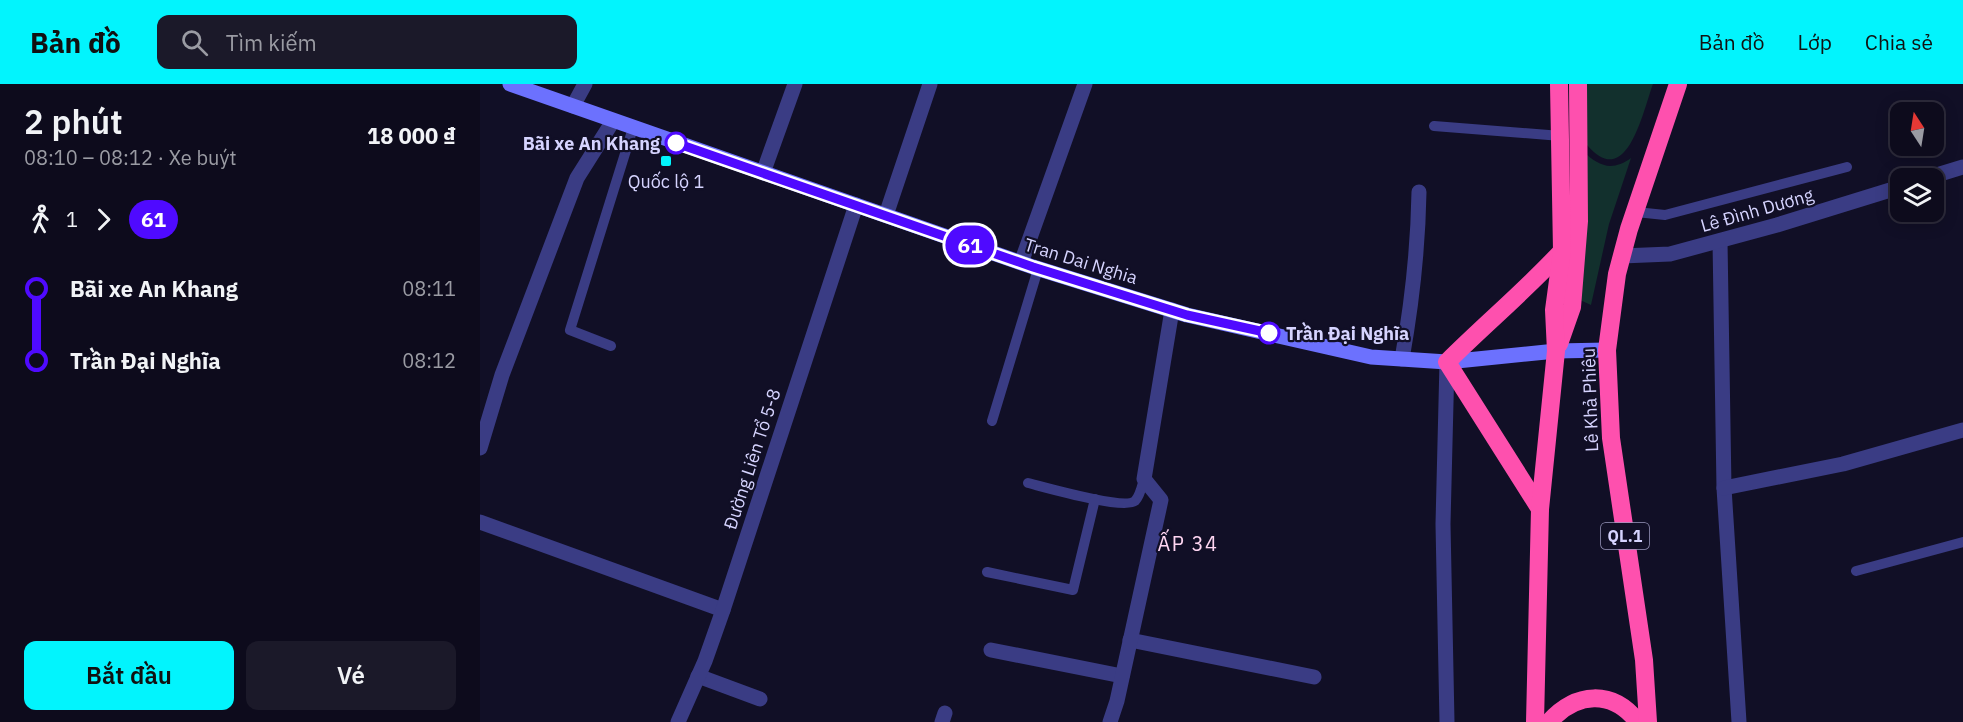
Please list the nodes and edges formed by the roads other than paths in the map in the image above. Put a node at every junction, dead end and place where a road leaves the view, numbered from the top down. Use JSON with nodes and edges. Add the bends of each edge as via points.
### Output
{"nodes":[{"id":1,"x":510,"y":84,"type":"edge"},
{"id":2,"x":585,"y":84,"type":"edge"},
{"id":3,"x":795,"y":84,"type":"edge"},
{"id":4,"x":930,"y":84,"type":"edge"},
{"id":5,"x":1085,"y":84,"type":"edge"},
{"id":6,"x":1559,"y":84,"type":"edge"},
{"id":7,"x":1578,"y":84,"type":"edge"},
{"id":8,"x":1678,"y":84,"type":"edge"},
{"id":9,"x":528,"y":87,"type":"edge"},
{"id":10,"x":573,"y":106,"type":"junction"},
{"id":11,"x":613,"y":121,"type":"junction"},
{"id":12,"x":1434,"y":126,"type":"dead end"},
{"id":13,"x":633,"y":128,"type":"junction"},
{"id":14,"x":1561,"y":136,"type":"junction"},
{"id":15,"x":1847,"y":167,"type":"dead end"},
{"id":16,"x":1963,"y":167,"type":"edge"},
{"id":17,"x":763,"y":173,"type":"junction"},
{"id":18,"x":1944,"y":173,"type":"edge"},
{"id":19,"x":1890,"y":190,"type":"edge"},
{"id":20,"x":1419,"y":192,"type":"dead end"},
{"id":21,"x":856,"y":205,"type":"junction"},
{"id":22,"x":1636,"y":212,"type":"junction"},
{"id":23,"x":886,"y":215,"type":"junction"},
{"id":24,"x":1720,"y":241,"type":"junction"},
{"id":25,"x":1562,"y":251,"type":"junction"},
{"id":26,"x":1622,"y":256,"type":"junction"},
{"id":27,"x":1021,"y":263,"type":"junction"},
{"id":28,"x":1038,"y":269,"type":"junction"},
{"id":29,"x":1172,"y":310,"type":"junction"},
{"id":30,"x":612,"y":346,"type":"dead end"},
{"id":31,"x":1607,"y":350,"type":"junction"},
{"id":32,"x":1556,"y":351,"type":"junction"},
{"id":33,"x":1402,"y":358,"type":"junction"},
{"id":34,"x":1448,"y":362,"type":"junction"},
{"id":35,"x":992,"y":421,"type":"dead end"},
{"id":36,"x":1963,"y":430,"type":"edge"},
{"id":37,"x":480,"y":448,"type":"edge"},
{"id":38,"x":1144,"y":479,"type":"junction"},
{"id":39,"x":1028,"y":483,"type":"dead end"},
{"id":40,"x":1724,"y":488,"type":"junction"},
{"id":41,"x":1095,"y":499,"type":"junction"},
{"id":42,"x":1540,"y":509,"type":"junction"},
{"id":43,"x":480,"y":522,"type":"edge"},
{"id":44,"x":1963,"y":542,"type":"edge"},
{"id":45,"x":1856,"y":571,"type":"dead end"},
{"id":46,"x":987,"y":572,"type":"dead end"},
{"id":47,"x":723,"y":610,"type":"junction"},
{"id":48,"x":1130,"y":640,"type":"junction"},
{"id":49,"x":992,"y":650,"type":"dead end"},
{"id":50,"x":698,"y":676,"type":"junction"},
{"id":51,"x":1122,"y":676,"type":"junction"},
{"id":52,"x":1314,"y":677,"type":"dead end"},
{"id":53,"x":760,"y":699,"type":"dead end"},
{"id":54,"x":678,"y":722,"type":"edge"},
{"id":55,"x":1110,"y":722,"type":"edge"},
{"id":56,"x":1447,"y":722,"type":"edge"},
{"id":57,"x":1535,"y":722,"type":"edge"},
{"id":58,"x":1550,"y":722,"type":"edge"},
{"id":59,"x":1638,"y":722,"type":"edge"},
{"id":60,"x":1648,"y":722,"type":"edge"},
{"id":61,"x":1740,"y":722,"type":"edge"}],
"edges":[{"from":1,"to":9,"type":"main road","name":"Tran Dai Nghia"},
{"from":2,"to":10,"type":"street"},
{"from":3,"to":17,"type":"street"},
{"from":4,"to":23,"type":"street"},
{"from":5,"to":27,"type":"street"},
{"from":6,"to":14,"type":"highway","name":"Lê Khả Phiêu"},
{"from":7,"to":32,"type":"highway","name":"Lê Khả Phiêu","via":[[1579,221],[1572,307]]},
{"from":8,"to":22,"type":"highway","name":"Lê Khả Phiêu","number":"QL.1"},
{"from":9,"to":10,"type":"main road","name":"Tran Dai Nghia"},
{"from":10,"to":11,"type":"main road","name":"Tran Dai Nghia"},
{"from":11,"to":13,"type":"main road","name":"Tran Dai Nghia"},
{"from":11,"to":37,"type":"street","via":[[577,178],[502,375]]},
{"from":12,"to":14,"type":"lane"},
{"from":13,"to":17,"type":"main road","name":"Tran Dai Nghia"},
{"from":13,"to":30,"type":"lane","via":[[570,330]]},
{"from":14,"to":25,"type":"highway","name":"Lê Khả Phiêu"},
{"from":15,"to":22,"type":"lane","via":[[1665,215]]},
{"from":16,"to":18,"type":"street"},
{"from":17,"to":21,"type":"main road","name":"Tran Dai Nghia"},
{"from":19,"to":24,"type":"street","name":"Lê Đình Dương"},
{"from":20,"to":33,"type":"street","via":[[1416,263]]},
{"from":21,"to":23,"type":"main road","name":"Tran Dai Nghia"},
{"from":21,"to":47,"type":"street","name":"Đường Liên Tổ 5-8"},
{"from":22,"to":26,"type":"highway","name":"Lê Khả Phiêu","number":"QL.1"},
{"from":23,"to":27,"type":"main road","name":"Tran Dai Nghia"},
{"from":24,"to":26,"type":"street","name":"Lê Đình Dương","via":[[1670,254]]},
{"from":24,"to":40,"type":"street"},
{"from":25,"to":32,"type":"highway","name":"Lê Khả Phiêu","via":[[1554,310]]},
{"from":25,"to":34,"type":"highway"},
{"from":26,"to":31,"type":"highway","name":"Lê Khả Phiêu","number":"QL.1"},
{"from":27,"to":28,"type":"main road","name":"Tran Dai Nghia"},
{"from":28,"to":29,"type":"main road","name":"Tran Dai Nghia"},
{"from":28,"to":35,"type":"lane"},
{"from":29,"to":33,"type":"main road","name":"Tran Dai Nghia","via":[[1371,357]]},
{"from":29,"to":38,"type":"street"},
{"from":31,"to":32,"type":"main road"},
{"from":31,"to":60,"type":"highway","name":"Lê Khả Phiêu","number":"QL.1","via":[[1611,438],[1644,660]]},
{"from":32,"to":34,"type":"main road"},
{"from":32,"to":42,"type":"highway","name":"Lê Khả Phiêu"},
{"from":33,"to":34,"type":"main road","name":"Tran Dai Nghia"},
{"from":34,"to":42,"type":"highway"},
{"from":34,"to":56,"type":"street","via":[[1443,524]]},
{"from":36,"to":40,"type":"street","via":[[1843,464]]},
{"from":38,"to":41,"type":"lane","via":[[1131,503]]},
{"from":38,"to":48,"type":"street","via":[[1161,500]]},
{"from":39,"to":41,"type":"lane"},
{"from":40,"to":61,"type":"street"},
{"from":41,"to":46,"type":"lane","via":[[1073,590]]},
{"from":42,"to":57,"type":"highway","name":"Lê Khả Phiêu"},
{"from":43,"to":47,"type":"street"},
{"from":44,"to":45,"type":"lane"},
{"from":47,"to":50,"type":"street","name":"Đường Liên Tổ 5-8"},
{"from":48,"to":51,"type":"street"},
{"from":48,"to":52,"type":"street"},
{"from":49,"to":51,"type":"street"},
{"from":50,"to":53,"type":"street"},
{"from":50,"to":54,"type":"street","name":"Đường Liên Tổ 5-8"},
{"from":51,"to":55,"type":"street"},
{"from":58,"to":59,"type":"highway","via":[[1569,705],[1597,698],[1618,703]]}]}
